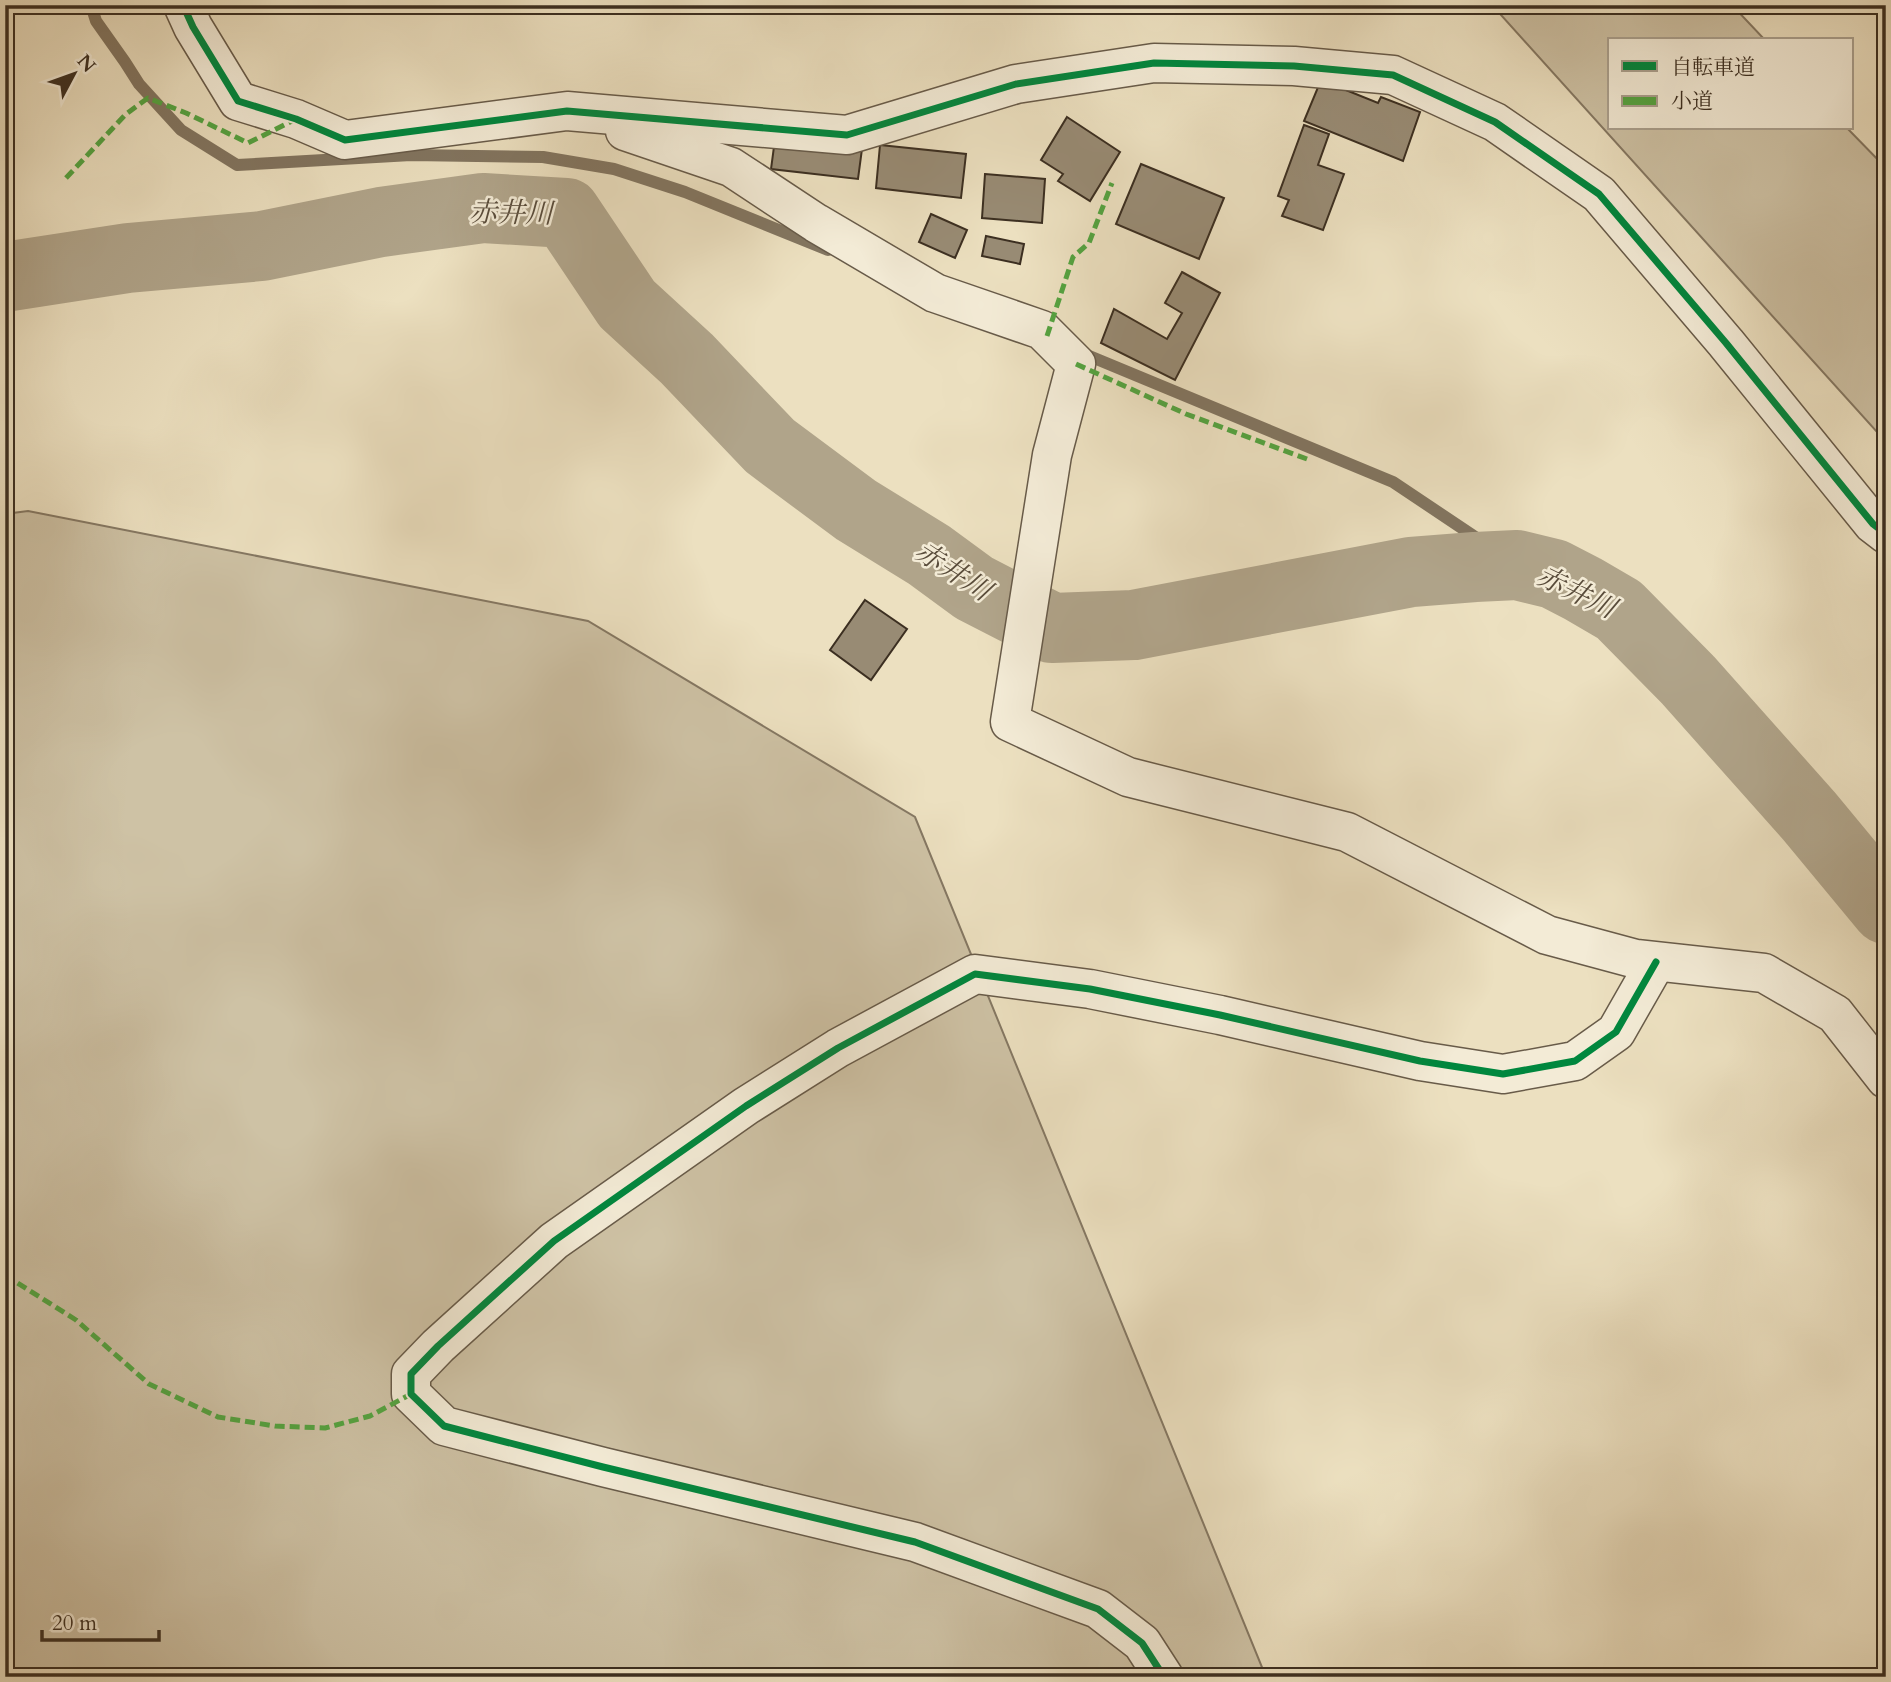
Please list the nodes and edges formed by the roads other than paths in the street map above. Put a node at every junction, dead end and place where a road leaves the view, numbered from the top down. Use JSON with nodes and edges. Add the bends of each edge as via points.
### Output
{"nodes":[{"id":1,"x":183,"y":5,"type":"edge"},
{"id":2,"x":567,"y":111,"type":"junction"},
{"id":3,"x":1886,"y":534,"type":"edge"},
{"id":4,"x":1656,"y":962,"type":"junction"},
{"id":5,"x":1886,"y":1079,"type":"edge"},
{"id":6,"x":1164,"y":1677,"type":"edge"}],
"edges":[{"from":1,"to":2,"type":"street","via":[[238,101],[345,140]]},
{"from":2,"to":3,"type":"street","via":[[847,135],[1016,84],[1154,62],[1294,66],[1393,75],[1495,121],[1599,194]]},
{"from":2,"to":4,"type":"street","via":[[731,167],[935,293],[1042,330],[1076,364],[1052,455],[1010,722],[1128,777],[1347,832],[1547,935]]},
{"from":4,"to":5,"type":"street","via":[[1764,973],[1835,1014]]},
{"from":4,"to":6,"type":"street","via":[[1616,1032],[1575,1062],[1503,1074],[1420,1061],[1090,989],[975,974],[838,1048],[746,1106],[554,1241],[411,1374],[411,1394],[444,1426],[915,1542],[1098,1609],[1142,1643]]}]}
